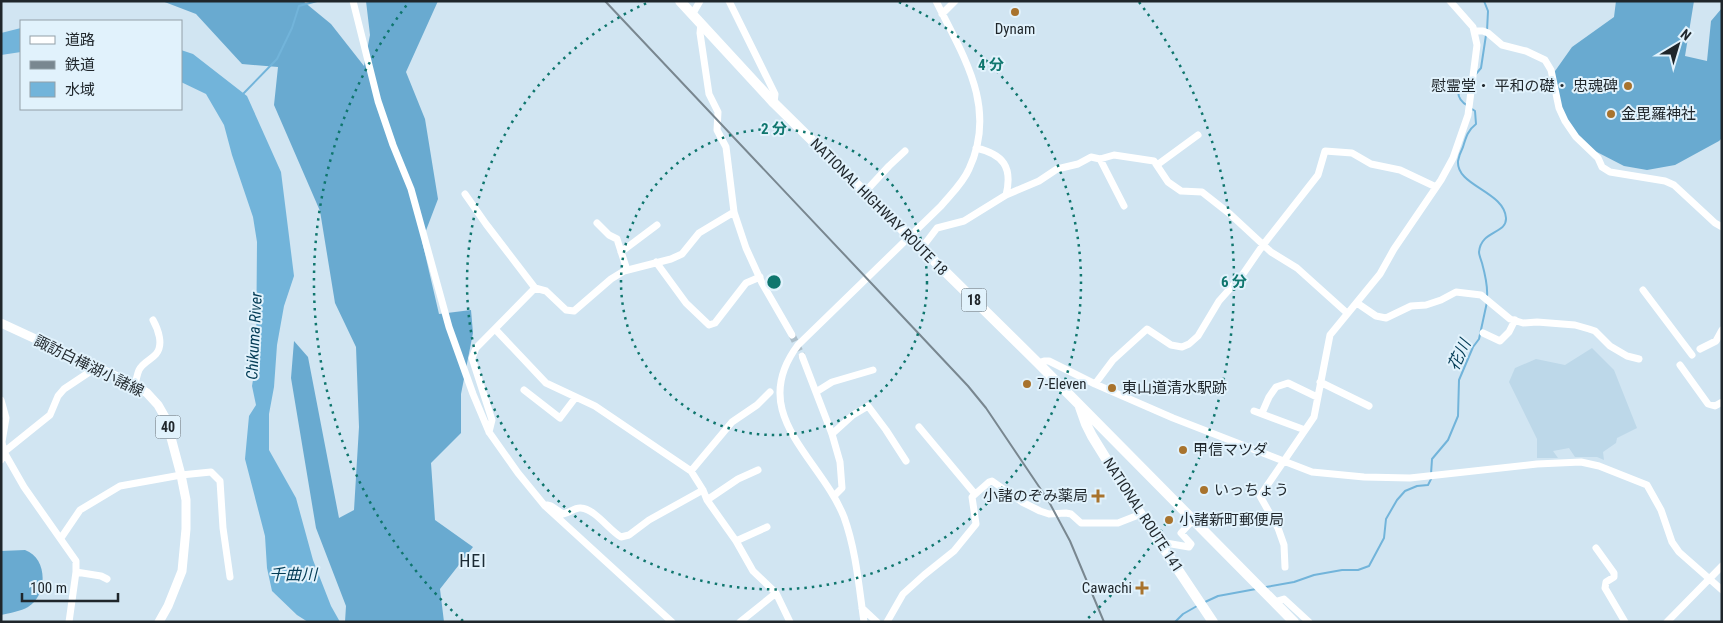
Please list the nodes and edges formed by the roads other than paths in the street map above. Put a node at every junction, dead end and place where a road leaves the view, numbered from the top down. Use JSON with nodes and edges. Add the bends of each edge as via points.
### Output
{"nodes":[{"id":1,"x":353,"y":1,"type":"edge"},
{"id":2,"x":680,"y":1,"type":"edge"},
{"id":3,"x":700,"y":1,"type":"edge"},
{"id":4,"x":729,"y":1,"type":"edge"},
{"id":5,"x":936,"y":1,"type":"edge"},
{"id":6,"x":955,"y":1,"type":"edge"},
{"id":7,"x":1450,"y":1,"type":"edge"},
{"id":8,"x":942,"y":14,"type":"junction"},
{"id":9,"x":692,"y":15,"type":"junction"},
{"id":10,"x":700,"y":24,"type":"junction"},
{"id":11,"x":1475,"y":31,"type":"junction"},
{"id":12,"x":774,"y":103,"type":"junction"},
{"id":13,"x":1198,"y":135,"type":"dead end"},
{"id":14,"x":976,"y":148,"type":"junction"},
{"id":15,"x":905,"y":151,"type":"dead end"},
{"id":16,"x":1100,"y":159,"type":"junction"},
{"id":17,"x":1157,"y":165,"type":"junction"},
{"id":18,"x":1436,"y":187,"type":"junction"},
{"id":19,"x":864,"y":193,"type":"junction"},
{"id":20,"x":465,"y":194,"type":"dead end"},
{"id":21,"x":1006,"y":195,"type":"junction"},
{"id":22,"x":1124,"y":206,"type":"dead end"},
{"id":23,"x":734,"y":212,"type":"junction"},
{"id":24,"x":597,"y":223,"type":"dead end"},
{"id":25,"x":657,"y":225,"type":"dead end"},
{"id":26,"x":1722,"y":227,"type":"edge"},
{"id":27,"x":909,"y":238,"type":"junction"},
{"id":28,"x":1263,"y":245,"type":"junction"},
{"id":29,"x":921,"y":249,"type":"junction"},
{"id":30,"x":621,"y":252,"type":"junction"},
{"id":31,"x":656,"y":262,"type":"junction"},
{"id":32,"x":627,"y":270,"type":"junction"},
{"id":33,"x":760,"y":278,"type":"junction"},
{"id":34,"x":536,"y":288,"type":"junction"},
{"id":35,"x":1643,"y":290,"type":"dead end"},
{"id":36,"x":1357,"y":303,"type":"junction"},
{"id":37,"x":1347,"y":312,"type":"junction"},
{"id":38,"x":153,"y":320,"type":"dead end"},
{"id":39,"x":1515,"y":320,"type":"junction"},
{"id":40,"x":1,"y":323,"type":"edge"},
{"id":41,"x":495,"y":329,"type":"junction"},
{"id":42,"x":1722,"y":330,"type":"edge"},
{"id":43,"x":1483,"y":333,"type":"dead end"},
{"id":44,"x":792,"y":335,"type":"tunnel mouth"},
{"id":45,"x":1700,"y":349,"type":"dead end"},
{"id":46,"x":1692,"y":355,"type":"dead end"},
{"id":47,"x":802,"y":356,"type":"tunnel mouth"},
{"id":48,"x":1639,"y":359,"type":"dead end"},
{"id":49,"x":1038,"y":363,"type":"junction"},
{"id":50,"x":1680,"y":365,"type":"dead end"},
{"id":51,"x":97,"y":367,"type":"junction"},
{"id":52,"x":873,"y":370,"type":"dead end"},
{"id":53,"x":1320,"y":382,"type":"junction"},
{"id":54,"x":1095,"y":384,"type":"junction"},
{"id":55,"x":135,"y":385,"type":"junction"},
{"id":56,"x":524,"y":390,"type":"dead end"},
{"id":57,"x":770,"y":392,"type":"dead end"},
{"id":58,"x":816,"y":392,"type":"junction"},
{"id":59,"x":576,"y":397,"type":"junction"},
{"id":60,"x":1318,"y":397,"type":"junction"},
{"id":61,"x":1,"y":400,"type":"edge"},
{"id":62,"x":1722,"y":402,"type":"edge"},
{"id":63,"x":1080,"y":406,"type":"junction"},
{"id":64,"x":1369,"y":406,"type":"dead end"},
{"id":65,"x":1254,"y":411,"type":"dead end"},
{"id":66,"x":1262,"y":413,"type":"junction"},
{"id":67,"x":919,"y":427,"type":"dead end"},
{"id":68,"x":1305,"y":430,"type":"junction"},
{"id":69,"x":489,"y":432,"type":"junction"},
{"id":70,"x":832,"y":434,"type":"junction"},
{"id":71,"x":1109,"y":434,"type":"junction"},
{"id":72,"x":1096,"y":442,"type":"junction"},
{"id":73,"x":3,"y":456,"type":"edge"},
{"id":74,"x":906,"y":460,"type":"dead end"},
{"id":75,"x":1282,"y":462,"type":"junction"},
{"id":76,"x":758,"y":470,"type":"dead end"},
{"id":77,"x":691,"y":472,"type":"junction"},
{"id":78,"x":181,"y":475,"type":"junction"},
{"id":79,"x":703,"y":490,"type":"junction"},
{"id":80,"x":975,"y":494,"type":"junction"},
{"id":81,"x":834,"y":496,"type":"junction"},
{"id":82,"x":707,"y":500,"type":"junction"},
{"id":83,"x":545,"y":506,"type":"junction"},
{"id":84,"x":1141,"y":514,"type":"junction"},
{"id":85,"x":1193,"y":520,"type":"junction"},
{"id":86,"x":767,"y":527,"type":"dead end"},
{"id":87,"x":61,"y":538,"type":"junction"},
{"id":88,"x":736,"y":541,"type":"junction"},
{"id":89,"x":1160,"y":542,"type":"junction"},
{"id":90,"x":1596,"y":548,"type":"dead end"},
{"id":91,"x":1722,"y":566,"type":"edge"},
{"id":92,"x":1285,"y":567,"type":"dead end"},
{"id":93,"x":76,"y":572,"type":"junction"},
{"id":94,"x":230,"y":577,"type":"dead end"},
{"id":95,"x":107,"y":579,"type":"dead end"},
{"id":96,"x":1710,"y":579,"type":"junction"},
{"id":97,"x":1722,"y":590,"type":"edge"},
{"id":98,"x":776,"y":593,"type":"junction"},
{"id":99,"x":1274,"y":602,"type":"junction"},
{"id":100,"x":862,"y":608,"type":"junction"},
{"id":101,"x":69,"y":622,"type":"edge"},
{"id":102,"x":159,"y":622,"type":"edge"},
{"id":103,"x":672,"y":622,"type":"edge"},
{"id":104,"x":740,"y":622,"type":"edge"},
{"id":105,"x":790,"y":622,"type":"edge"},
{"id":106,"x":864,"y":622,"type":"edge"},
{"id":107,"x":877,"y":622,"type":"edge"},
{"id":108,"x":887,"y":622,"type":"edge"},
{"id":109,"x":1214,"y":622,"type":"edge"},
{"id":110,"x":1294,"y":622,"type":"edge"},
{"id":111,"x":1309,"y":622,"type":"edge"},
{"id":112,"x":1625,"y":622,"type":"edge"},
{"id":113,"x":1667,"y":622,"type":"edge"}],
"edges":[{"from":1,"to":69,"type":"street","via":[[378,101],[411,189],[449,327]]},
{"from":2,"to":9,"type":"highway","name":"NATIONAL HIGHWAY ROUTE 18","number":"18"},
{"from":3,"to":9,"type":"street"},
{"from":4,"to":12,"type":"street","via":[[775,94]]},
{"from":5,"to":8,"type":"street"},
{"from":6,"to":8,"type":"street"},
{"from":7,"to":11,"type":"street"},
{"from":8,"to":14,"type":"street","via":[[976,89],[980,115]]},
{"from":9,"to":10,"type":"highway","name":"NATIONAL HIGHWAY ROUTE 18","number":"18"},
{"from":10,"to":12,"type":"highway","name":"NATIONAL HIGHWAY ROUTE 18","number":"18"},
{"from":10,"to":23,"type":"street","via":[[709,94],[718,112],[717,130],[726,147]]},
{"from":11,"to":18,"type":"street","via":[[1476,55],[1468,115],[1453,158]]},
{"from":11,"to":26,"type":"street","via":[[1488,33],[1502,45],[1545,60],[1551,70],[1562,115],[1570,130],[1598,158],[1602,167],[1610,172],[1674,185]]},
{"from":12,"to":19,"type":"highway","name":"NATIONAL HIGHWAY ROUTE 18","number":"18"},
{"from":13,"to":17,"type":"street"},
{"from":14,"to":21,"type":"street","via":[[991,152],[1001,160],[1009,182]]},
{"from":14,"to":27,"type":"street","via":[[961,182]]},
{"from":15,"to":19,"type":"street"},
{"from":16,"to":17,"type":"street","via":[[1114,155],[1154,161]]},
{"from":16,"to":21,"type":"street","via":[[1091,157],[1057,169],[1039,181]]},
{"from":16,"to":22,"type":"street"},
{"from":17,"to":28,"type":"street","via":[[1168,182],[1181,191],[1202,192]]},
{"from":18,"to":28,"type":"street","via":[[1400,170],[1371,164],[1352,152],[1325,151],[1318,175]]},
{"from":18,"to":36,"type":"street","via":[[1380,274]]},
{"from":19,"to":27,"type":"highway","name":"NATIONAL HIGHWAY ROUTE 18","number":"18"},
{"from":20,"to":34,"type":"street"},
{"from":21,"to":29,"type":"street","via":[[964,221],[937,228]]},
{"from":23,"to":31,"type":"street","via":[[699,233],[682,254]]},
{"from":23,"to":33,"type":"street"},
{"from":24,"to":30,"type":"street","via":[[616,239]]},
{"from":25,"to":30,"type":"street"},
{"from":27,"to":29,"type":"highway","name":"NATIONAL HIGHWAY ROUTE 18","number":"18"},
{"from":27,"to":81,"type":"street","via":[[798,344],[785,364],[779,399],[787,425]]},
{"from":28,"to":37,"type":"street","via":[[1298,268]]},
{"from":28,"to":54,"type":"street","via":[[1189,344],[1171,346],[1146,329],[1113,360]]},
{"from":29,"to":49,"type":"highway","name":"NATIONAL HIGHWAY ROUTE 18","number":"18"},
{"from":30,"to":32,"type":"street"},
{"from":31,"to":32,"type":"street"},
{"from":31,"to":33,"type":"street","via":[[686,304],[709,325],[715,323],[746,283]]},
{"from":32,"to":34,"type":"street","via":[[574,311],[566,310],[546,291]]},
{"from":33,"to":44,"type":"street"},
{"from":34,"to":41,"type":"street"},
{"from":35,"to":46,"type":"street"},
{"from":36,"to":37,"type":"street"},
{"from":36,"to":39,"type":"street","via":[[1376,316],[1386,318],[1411,306],[1426,305],[1456,292],[1481,295]]},
{"from":37,"to":53,"type":"street","via":[[1330,335]]},
{"from":38,"to":55,"type":"street","via":[[158,330],[159,347],[139,369]]},
{"from":39,"to":43,"type":"street","via":[[1500,340]]},
{"from":39,"to":48,"type":"street","via":[[1590,329],[1610,346]]},
{"from":40,"to":51,"type":"main road","name":"諏訪白樺湖小諸線","number":"40"},
{"from":41,"to":59,"type":"street","via":[[546,383]]},
{"from":41,"to":69,"type":"street","via":[[476,348],[472,358],[492,420]]},
{"from":42,"to":45,"type":"street","via":[[1716,341]]},
{"from":47,"to":58,"type":"street"},
{"from":49,"to":54,"type":"street","via":[[1049,361]]},
{"from":49,"to":63,"type":"highway","name":"NATIONAL HIGHWAY ROUTE 18","number":"18"},
{"from":50,"to":62,"type":"street","via":[[1708,404],[1715,406]]},
{"from":51,"to":55,"type":"main road","name":"諏訪白樺湖小諸線","number":"40"},
{"from":51,"to":73,"type":"street","via":[[64,389],[50,415]]},
{"from":52,"to":58,"type":"street","via":[[832,382]]},
{"from":53,"to":60,"type":"street"},
{"from":53,"to":64,"type":"street"},
{"from":54,"to":75,"type":"street"},
{"from":55,"to":78,"type":"main road","name":"諏訪白樺湖小諸線","number":"40","via":[[158,405],[166,419]]},
{"from":56,"to":59,"type":"street","via":[[560,418]]},
{"from":57,"to":77,"type":"street","via":[[732,422]]},
{"from":58,"to":70,"type":"street"},
{"from":59,"to":77,"type":"street","via":[[595,406]]},
{"from":60,"to":66,"type":"street","via":[[1288,383],[1276,386]]},
{"from":60,"to":68,"type":"street","via":[[1314,417]]},
{"from":61,"to":73,"type":"street","via":[[6,418]]},
{"from":63,"to":71,"type":"highway","name":"NATIONAL HIGHWAY ROUTE 18","number":"18"},
{"from":63,"to":72,"type":"highway","name":"NATIONAL ROUTE 141"},
{"from":65,"to":66,"type":"street"},
{"from":66,"to":68,"type":"street"},
{"from":67,"to":80,"type":"street"},
{"from":68,"to":75,"type":"street"},
{"from":69,"to":83,"type":"street"},
{"from":70,"to":74,"type":"street","via":[[868,406]]},
{"from":70,"to":81,"type":"street","via":[[840,462],[842,488]]},
{"from":71,"to":72,"type":"highway"},
{"from":71,"to":85,"type":"highway","name":"NATIONAL HIGHWAY ROUTE 18","number":"18"},
{"from":72,"to":84,"type":"highway","name":"NATIONAL ROUTE 141"},
{"from":73,"to":87,"type":"street"},
{"from":75,"to":92,"type":"street","via":[[1260,496],[1281,536]]},
{"from":75,"to":96,"type":"street","via":[[1312,472],[1410,478],[1537,464],[1582,462],[1599,466],[1647,485],[1661,510],[1672,542]]},
{"from":76,"to":82,"type":"street"},
{"from":77,"to":79,"type":"street"},
{"from":78,"to":87,"type":"street","via":[[120,486],[80,510]]},
{"from":78,"to":94,"type":"street","via":[[211,472],[220,481]]},
{"from":78,"to":102,"type":"main road","name":"諏訪白樺湖小諸線","number":"40","via":[[186,500],[182,571]]},
{"from":79,"to":82,"type":"street"},
{"from":79,"to":83,"type":"street","via":[[649,520],[629,536],[621,537],[592,512],[581,507],[570,514],[563,514]]},
{"from":80,"to":84,"type":"street","via":[[992,481],[1040,512],[1070,514],[1082,523],[1118,523]]},
{"from":80,"to":108,"type":"street","via":[[972,497],[976,524],[954,551],[903,594]]},
{"from":81,"to":100,"type":"street","via":[[848,529]]},
{"from":82,"to":88,"type":"street"},
{"from":83,"to":103,"type":"street"},
{"from":84,"to":89,"type":"highway","name":"NATIONAL ROUTE 141"},
{"from":85,"to":89,"type":"street","via":[[1181,532],[1189,540],[1189,546]]},
{"from":85,"to":99,"type":"highway","name":"NATIONAL HIGHWAY ROUTE 18","number":"18"},
{"from":86,"to":88,"type":"street"},
{"from":87,"to":93,"type":"street","via":[[76,561]]},
{"from":88,"to":98,"type":"street","via":[[753,571]]},
{"from":89,"to":109,"type":"highway","name":"NATIONAL ROUTE 141"},
{"from":90,"to":112,"type":"street","via":[[1614,573],[1605,588]]},
{"from":91,"to":96,"type":"street"},
{"from":93,"to":95,"type":"street"},
{"from":93,"to":101,"type":"street"},
{"from":96,"to":97,"type":"street"},
{"from":96,"to":113,"type":"street"},
{"from":98,"to":104,"type":"street"},
{"from":98,"to":105,"type":"street"},
{"from":99,"to":110,"type":"highway","name":"NATIONAL HIGHWAY ROUTE 18","number":"18"},
{"from":99,"to":111,"type":"street","via":[[1284,599]]},
{"from":100,"to":106,"type":"street"},
{"from":100,"to":107,"type":"street"}]}
